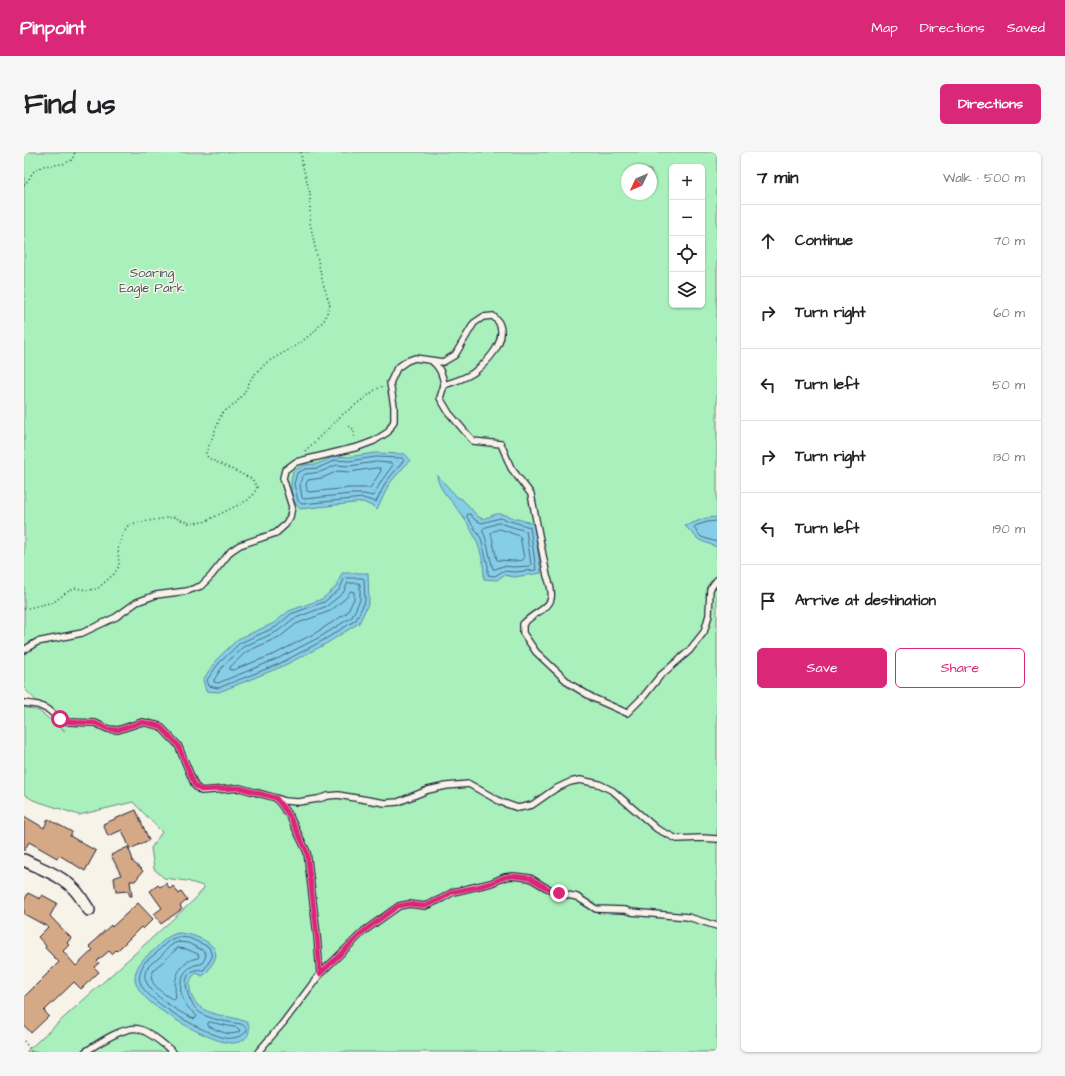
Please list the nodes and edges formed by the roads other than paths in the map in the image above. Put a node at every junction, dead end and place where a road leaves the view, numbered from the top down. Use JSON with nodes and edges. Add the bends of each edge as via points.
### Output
{"nodes":[{"id":1,"x":432,"y":361,"type":"junction"},
{"id":2,"x":444,"y":385,"type":"junction"},
{"id":3,"x":717,"y":580,"type":"edge"},
{"id":4,"x":24,"y":650,"type":"edge"},
{"id":5,"x":24,"y":704,"type":"edge"},
{"id":6,"x":276,"y":798,"type":"junction"},
{"id":7,"x":717,"y":839,"type":"edge"},
{"id":8,"x":24,"y":860,"type":"edge"},
{"id":9,"x":88,"y":910,"type":"dead end"},
{"id":10,"x":717,"y":926,"type":"edge"},
{"id":11,"x":320,"y":974,"type":"junction"},
{"id":12,"x":85,"y":1052,"type":"edge"},
{"id":13,"x":173,"y":1052,"type":"edge"},
{"id":14,"x":258,"y":1052,"type":"edge"}],
"edges":[{"from":1,"to":2,"type":"lane","via":[[438,365]]},
{"from":1,"to":2,"type":"lane","via":[[443,362],[455,355],[474,322],[483,317],[493,316],[500,324],[498,346],[485,362],[472,373]]},
{"from":1,"to":4,"type":"lane","via":[[415,358],[397,368],[390,383],[394,421],[388,432],[358,447],[296,462],[285,470],[284,478],[292,507],[290,517],[276,533],[240,545],[231,551],[201,586],[187,592],[156,595],[82,633],[37,642]]},
{"from":2,"to":3,"type":"lane","via":[[440,398],[449,413],[473,442],[501,444],[511,468],[531,494],[552,596],[549,605],[522,624],[523,633],[536,652],[570,684],[593,698],[627,713],[660,676],[689,651],[704,632],[709,615],[710,589]]},
{"from":5,"to":6,"type":"lane","via":[[38,705],[69,722],[95,723],[108,729],[118,730],[142,722],[160,726],[178,745],[195,786],[201,790],[240,788]]},
{"from":6,"to":7,"type":"lane","via":[[298,802],[338,795],[386,803],[398,802],[428,790],[469,784],[501,802],[518,808],[532,805],[555,789],[580,780],[599,784],[614,791],[657,829],[677,839]]},
{"from":6,"to":11,"type":"lane","via":[[290,817],[307,852]]},
{"from":8,"to":9,"type":"street","via":[[74,888]]},
{"from":10,"to":11,"type":"lane","via":[[688,917],[596,908],[577,897],[559,893],[530,878],[513,876],[452,892],[425,906],[398,906],[364,931]]},
{"from":11,"to":14,"type":"lane"},
{"from":12,"to":13,"type":"lane","via":[[108,1037],[126,1030],[138,1029],[154,1037]]}]}
